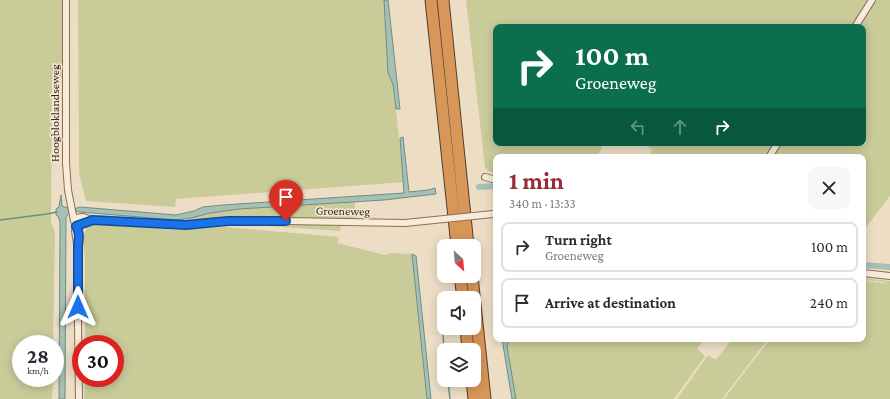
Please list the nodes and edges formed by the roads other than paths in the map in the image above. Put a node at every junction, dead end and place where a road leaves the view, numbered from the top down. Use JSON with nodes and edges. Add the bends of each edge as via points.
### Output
{"nodes":[{"id":1,"x":66,"y":0,"type":"edge"},
{"id":2,"x":431,"y":0,"type":"edge"},
{"id":3,"x":443,"y":0,"type":"edge"},
{"id":4,"x":872,"y":0,"type":"edge"},
{"id":5,"x":857,"y":24,"type":"edge"},
{"id":6,"x":485,"y":177,"type":"dead end"},
{"id":7,"x":493,"y":179,"type":"edge"},
{"id":8,"x":493,"y":214,"type":"edge"},
{"id":9,"x":73,"y":216,"type":"junction"},
{"id":10,"x":93,"y":220,"type":"junction"},
{"id":11,"x":76,"y":226,"type":"junction"},
{"id":12,"x":456,"y":239,"type":"edge"},
{"id":13,"x":467,"y":239,"type":"edge"},
{"id":14,"x":866,"y":273,"type":"edge"},
{"id":15,"x":890,"y":276,"type":"edge"},
{"id":16,"x":473,"y":283,"type":"edge"},
{"id":17,"x":473,"y":387,"type":"edge"},
{"id":18,"x":78,"y":399,"type":"edge"},
{"id":19,"x":474,"y":399,"type":"edge"},
{"id":20,"x":485,"y":399,"type":"edge"}],
"edges":[{"from":1,"to":9,"type":"street","name":"Hoogbloklandseweg","via":[[66,163]]},
{"from":2,"to":12,"type":"highway"},
{"from":3,"to":13,"type":"highway"},
{"from":4,"to":5,"type":"street"},
{"from":6,"to":7,"type":"street"},
{"from":8,"to":10,"type":"street","name":"Groeneweg","bridge":true,"via":[[405,223],[243,221],[186,225]]},
{"from":9,"to":10,"type":"street","name":"Groeneweg"},
{"from":9,"to":11,"type":"street","name":"Hoogbloklandseweg"},
{"from":10,"to":11,"type":"street","name":"Groeneweg"},
{"from":11,"to":18,"type":"street","name":"Hoogbloklandseweg","via":[[79,233]]},
{"from":14,"to":15,"type":"street"},
{"from":16,"to":20,"type":"highway"},
{"from":17,"to":19,"type":"highway"}]}
